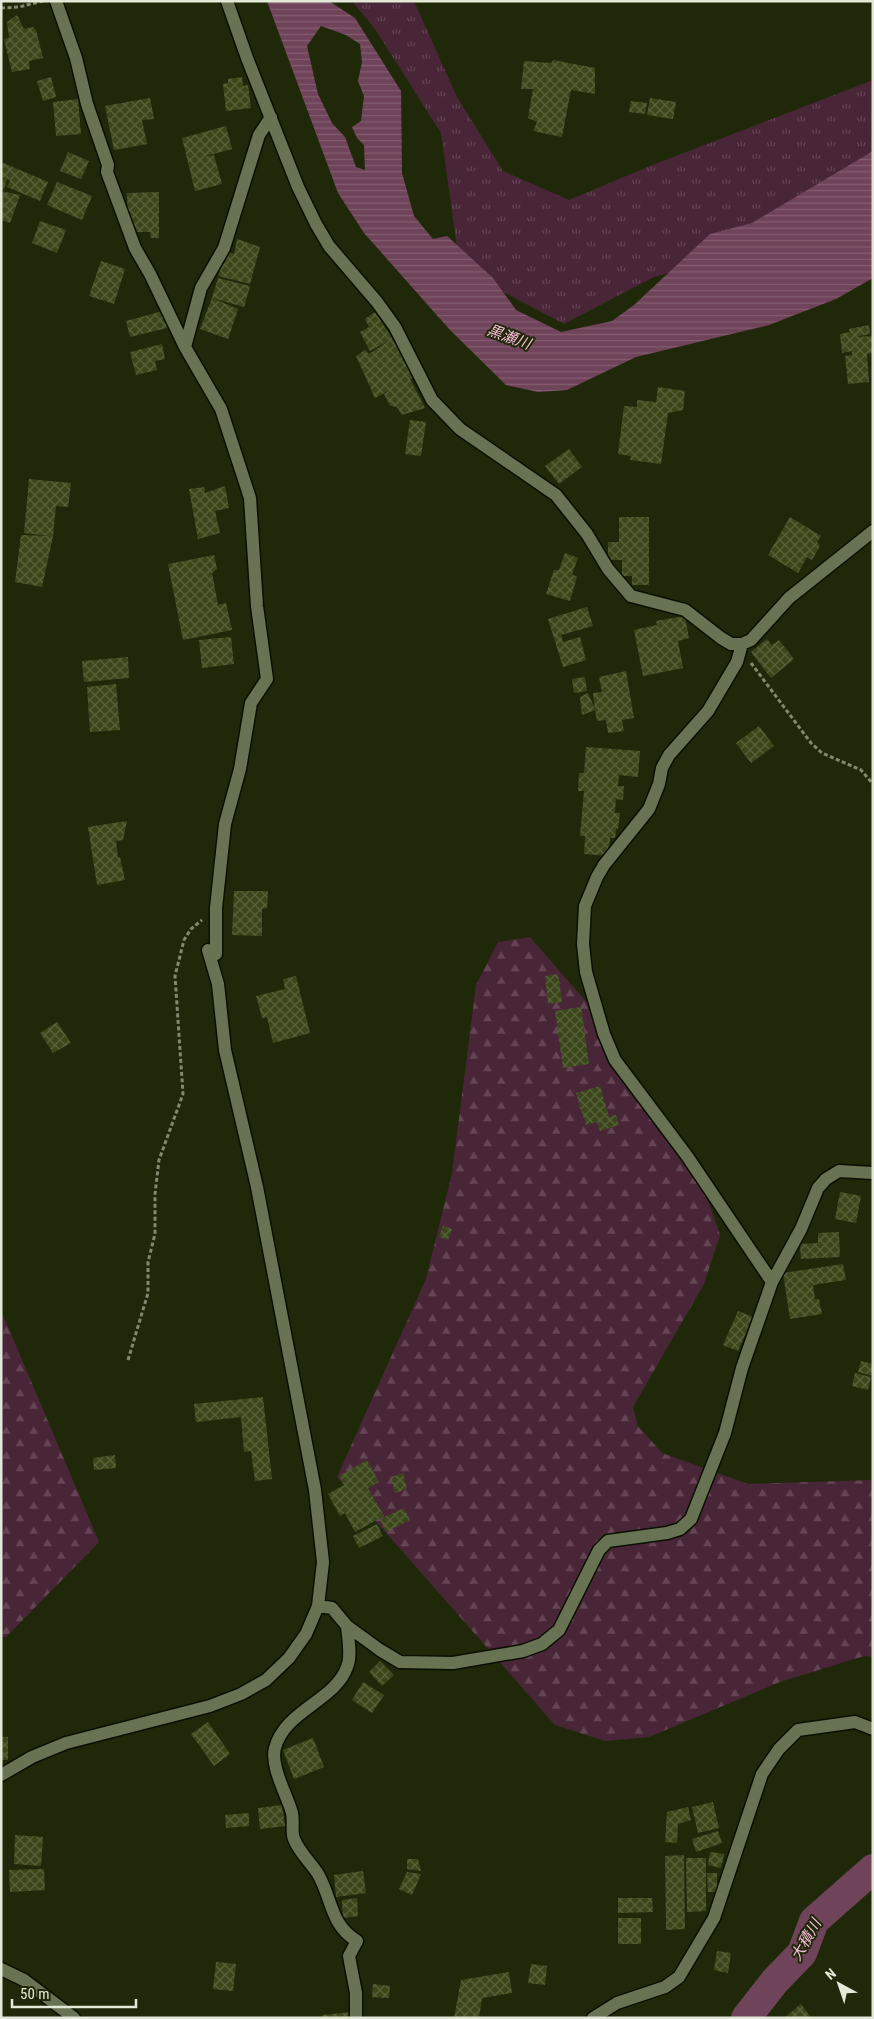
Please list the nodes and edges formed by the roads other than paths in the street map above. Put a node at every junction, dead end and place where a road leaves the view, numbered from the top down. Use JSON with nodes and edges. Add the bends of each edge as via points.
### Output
{"nodes":[{"id":1,"x":56,"y":1,"type":"edge"},
{"id":2,"x":228,"y":1,"type":"edge"},
{"id":3,"x":271,"y":118,"type":"junction"},
{"id":4,"x":185,"y":346,"type":"junction"},
{"id":5,"x":873,"y":531,"type":"edge"},
{"id":6,"x":741,"y":648,"type":"junction"},
{"id":7,"x":873,"y":1173,"type":"edge"},
{"id":8,"x":772,"y":1282,"type":"junction"},
{"id":9,"x":318,"y":1606,"type":"junction"},
{"id":10,"x":347,"y":1626,"type":"junction"},
{"id":11,"x":873,"y":1729,"type":"edge"},
{"id":12,"x":1,"y":1775,"type":"edge"},
{"id":13,"x":1,"y":1969,"type":"edge"},
{"id":14,"x":74,"y":2018,"type":"edge"},
{"id":15,"x":356,"y":2018,"type":"edge"},
{"id":16,"x":594,"y":2018,"type":"edge"}],
"edges":[{"from":1,"to":4,"type":"street","via":[[128,232]]},
{"from":2,"to":3,"type":"street"},
{"from":3,"to":4,"type":"street","via":[[259,135],[224,248],[200,288]]},
{"from":3,"to":6,"type":"street","via":[[298,188],[329,246],[395,327],[440,410],[460,429],[556,496],[631,596],[685,610],[721,638]]},
{"from":4,"to":9,"type":"street","via":[[221,409],[250,498],[257,606],[267,679],[252,703],[240,769],[225,824],[216,908],[216,954],[208,950],[218,984],[225,1050],[257,1187],[315,1490],[324,1562]]},
{"from":5,"to":6,"type":"street","via":[[788,598]]},
{"from":6,"to":8,"type":"street","via":[[737,662],[708,711],[669,755],[648,809],[597,877],[585,906],[583,944],[586,972],[615,1060],[687,1156]]},
{"from":7,"to":8,"type":"street","via":[[839,1171],[826,1178]]},
{"from":8,"to":10,"type":"street","via":[[742,1368],[725,1433],[691,1519],[680,1529],[667,1533],[608,1541],[598,1550],[559,1630],[542,1644],[523,1651],[453,1663],[400,1662]]},
{"from":9,"to":10,"type":"street","via":[[332,1608]]},
{"from":9,"to":12,"type":"street","via":[[306,1634],[289,1658],[266,1680],[241,1694],[210,1706],[66,1743]]},
{"from":10,"to":15,"type":"street","via":[[347,1668],[335,1686],[300,1713],[282,1732],[274,1749],[276,1766],[292,1814],[294,1839],[319,1876],[337,1922],[346,1934],[357,1941],[350,1956]]},
{"from":11,"to":16,"type":"street","via":[[854,1722],[798,1730],[792,1736],[762,1774],[714,1918],[679,1977],[665,1987],[617,2003]]},
{"from":13,"to":14,"type":"street","via":[[24,1980]]}]}
